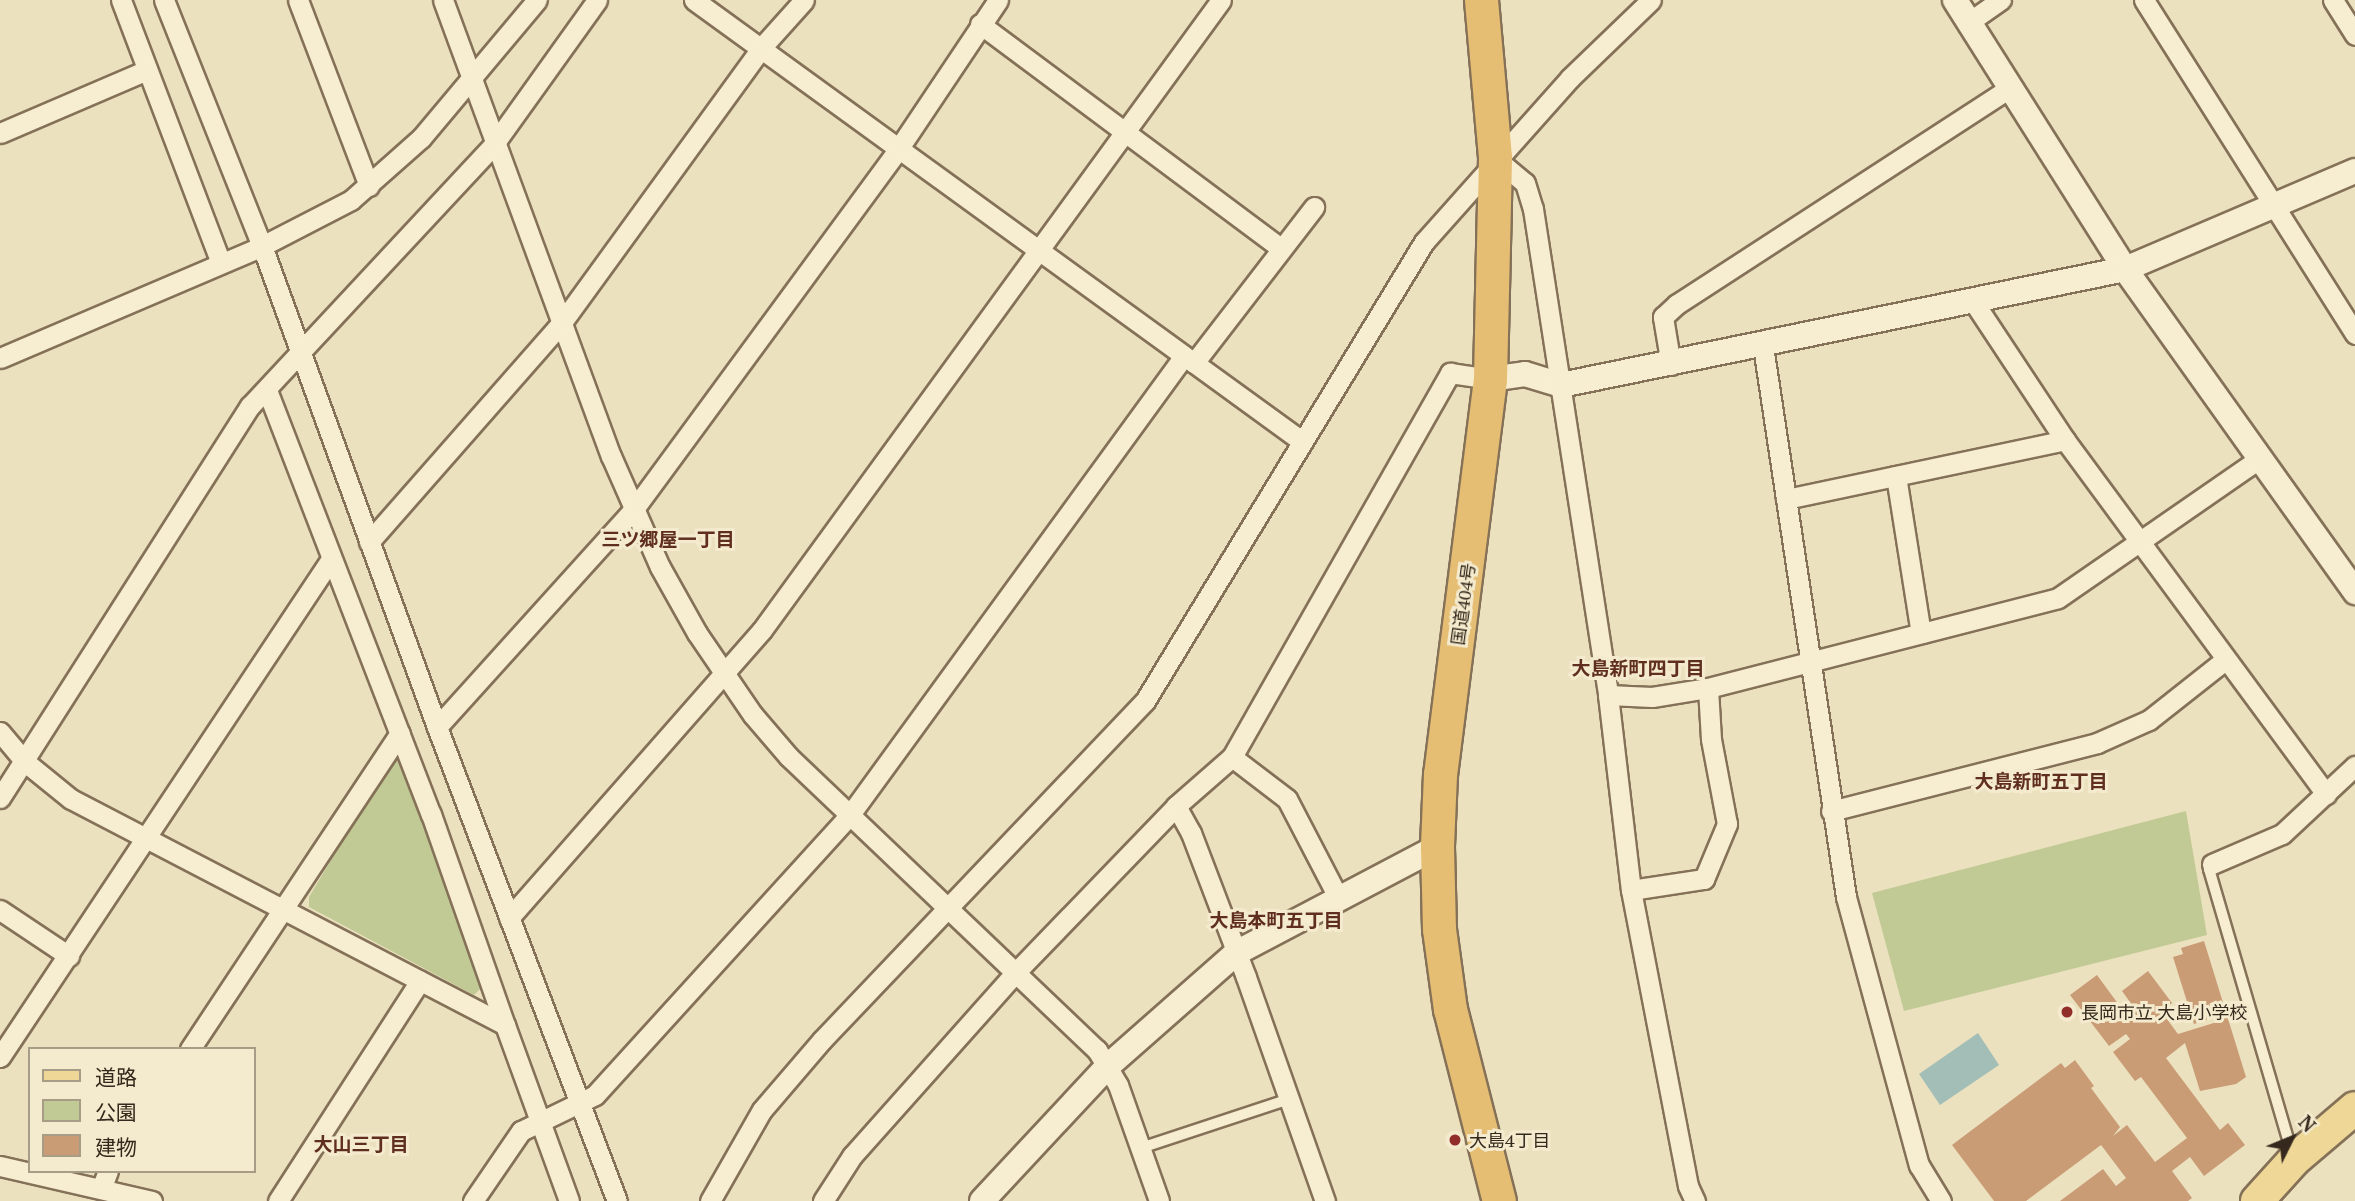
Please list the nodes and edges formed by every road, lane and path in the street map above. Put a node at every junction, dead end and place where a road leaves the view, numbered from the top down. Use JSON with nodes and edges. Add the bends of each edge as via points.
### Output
{"nodes":[{"id":1,"x":121,"y":0,"type":"edge"},
{"id":2,"x":164,"y":0,"type":"edge"},
{"id":3,"x":298,"y":0,"type":"edge"},
{"id":4,"x":443,"y":0,"type":"edge"},
{"id":5,"x":537,"y":0,"type":"edge"},
{"id":6,"x":597,"y":0,"type":"edge"},
{"id":7,"x":694,"y":0,"type":"edge"},
{"id":8,"x":804,"y":0,"type":"edge"},
{"id":9,"x":998,"y":0,"type":"edge"},
{"id":10,"x":1481,"y":0,"type":"edge"},
{"id":11,"x":1651,"y":0,"type":"edge"},
{"id":12,"x":1955,"y":0,"type":"edge"},
{"id":13,"x":2001,"y":0,"type":"edge"},
{"id":14,"x":2144,"y":0,"type":"edge"},
{"id":15,"x":2333,"y":0,"type":"edge"},
{"id":16,"x":1217,"y":2,"type":"edge"},
{"id":17,"x":1969,"y":22,"type":"junction"},
{"id":18,"x":980,"y":24,"type":"junction"},
{"id":19,"x":2353,"y":27,"type":"edge"},
{"id":20,"x":761,"y":48,"type":"junction"},
{"id":21,"x":147,"y":70,"type":"junction"},
{"id":22,"x":470,"y":79,"type":"junction"},
{"id":23,"x":2010,"y":88,"type":"junction"},
{"id":24,"x":0,"y":133,"type":"edge"},
{"id":25,"x":1125,"y":133,"type":"junction"},
{"id":26,"x":494,"y":144,"type":"junction"},
{"id":27,"x":899,"y":148,"type":"junction"},
{"id":28,"x":1495,"y":158,"type":"junction"},
{"id":29,"x":2355,"y":171,"type":"edge"},
{"id":30,"x":369,"y":187,"type":"junction"},
{"id":31,"x":1314,"y":207,"type":"dead end"},
{"id":32,"x":2275,"y":209,"type":"junction"},
{"id":33,"x":262,"y":246,"type":"junction"},
{"id":34,"x":1281,"y":248,"type":"junction"},
{"id":35,"x":1038,"y":252,"type":"junction"},
{"id":36,"x":221,"y":263,"type":"junction"},
{"id":37,"x":2125,"y":270,"type":"junction"},
{"id":38,"x":1973,"y":301,"type":"junction"},
{"id":39,"x":564,"y":321,"type":"junction"},
{"id":40,"x":2355,"y":334,"type":"edge"},
{"id":41,"x":1763,"y":346,"type":"junction"},
{"id":42,"x":299,"y":353,"type":"junction"},
{"id":43,"x":0,"y":358,"type":"edge"},
{"id":44,"x":1189,"y":359,"type":"junction"},
{"id":45,"x":1671,"y":365,"type":"junction"},
{"id":46,"x":1490,"y":379,"type":"junction"},
{"id":47,"x":1561,"y":385,"type":"junction"},
{"id":48,"x":267,"y":390,"type":"junction"},
{"id":49,"x":2066,"y":440,"type":"junction"},
{"id":50,"x":1303,"y":442,"type":"junction"},
{"id":51,"x":2259,"y":459,"type":"junction"},
{"id":52,"x":1896,"y":476,"type":"junction"},
{"id":53,"x":1786,"y":499,"type":"junction"},
{"id":54,"x":634,"y":509,"type":"junction"},
{"id":55,"x":2140,"y":540,"type":"junction"},
{"id":56,"x":369,"y":542,"type":"junction"},
{"id":57,"x":331,"y":559,"type":"junction"},
{"id":58,"x":2351,"y":580,"type":"edge"},
{"id":59,"x":1921,"y":633,"type":"junction"},
{"id":60,"x":2225,"y":660,"type":"junction"},
{"id":61,"x":1811,"y":662,"type":"junction"},
{"id":62,"x":726,"y":676,"type":"junction"},
{"id":63,"x":1708,"y":688,"type":"junction"},
{"id":64,"x":1608,"y":695,"type":"junction"},
{"id":65,"x":437,"y":727,"type":"junction"},
{"id":66,"x":0,"y":732,"type":"edge"},
{"id":67,"x":400,"y":733,"type":"junction"},
{"id":68,"x":1232,"y":757,"type":"junction"},
{"id":69,"x":24,"y":761,"type":"junction"},
{"id":70,"x":2355,"y":766,"type":"edge"},
{"id":71,"x":2326,"y":794,"type":"junction"},
{"id":72,"x":0,"y":798,"type":"edge"},
{"id":73,"x":1176,"y":806,"type":"junction"},
{"id":74,"x":1831,"y":811,"type":"junction"},
{"id":75,"x":849,"y":816,"type":"junction"},
{"id":76,"x":146,"y":840,"type":"junction"},
{"id":77,"x":1437,"y":846,"type":"junction"},
{"id":78,"x":2212,"y":864,"type":"joint"},
{"id":79,"x":1631,"y":890,"type":"junction"},
{"id":80,"x":1338,"y":897,"type":"junction"},
{"id":81,"x":947,"y":905,"type":"junction"},
{"id":82,"x":0,"y":911,"type":"edge"},
{"id":83,"x":281,"y":911,"type":"junction"},
{"id":84,"x":509,"y":918,"type":"junction"},
{"id":85,"x":1236,"y":953,"type":"junction"},
{"id":86,"x":69,"y":956,"type":"junction"},
{"id":87,"x":1015,"y":973,"type":"junction"},
{"id":88,"x":420,"y":981,"type":"junction"},
{"id":89,"x":505,"y":1025,"type":"junction"},
{"id":90,"x":191,"y":1047,"type":"edge"},
{"id":91,"x":0,"y":1058,"type":"edge"},
{"id":92,"x":1108,"y":1066,"type":"junction"},
{"id":93,"x":1289,"y":1099,"type":"junction"},
{"id":94,"x":580,"y":1105,"type":"junction"},
{"id":95,"x":2355,"y":1108,"type":"edge"},
{"id":96,"x":539,"y":1119,"type":"junction"},
{"id":97,"x":1141,"y":1149,"type":"junction"},
{"id":98,"x":2294,"y":1160,"type":"junction"},
{"id":99,"x":0,"y":1166,"type":"edge"},
{"id":100,"x":28,"y":1170,"type":"edge"},
{"id":101,"x":52,"y":1173,"type":"edge"},
{"id":102,"x":104,"y":1180,"type":"edge"},
{"id":103,"x":992,"y":1196,"type":"edge"},
{"id":104,"x":152,"y":1201,"type":"edge"},
{"id":105,"x":278,"y":1201,"type":"edge"},
{"id":106,"x":473,"y":1201,"type":"edge"},
{"id":107,"x":569,"y":1201,"type":"edge"},
{"id":108,"x":617,"y":1201,"type":"edge"},
{"id":109,"x":710,"y":1201,"type":"edge"},
{"id":110,"x":824,"y":1201,"type":"edge"},
{"id":111,"x":1160,"y":1201,"type":"edge"},
{"id":112,"x":1325,"y":1201,"type":"edge"},
{"id":113,"x":1499,"y":1201,"type":"edge"},
{"id":114,"x":1695,"y":1201,"type":"edge"},
{"id":115,"x":1941,"y":1201,"type":"edge"},
{"id":116,"x":2257,"y":1201,"type":"edge"}],
"edges":[{"from":1,"to":21,"type":"street"},
{"from":2,"to":33,"type":"street"},
{"from":3,"to":30,"type":"street"},
{"from":4,"to":22,"type":"street"},
{"from":5,"to":22,"type":"street"},
{"from":6,"to":26,"type":"street"},
{"from":7,"to":20,"type":"street"},
{"from":8,"to":20,"type":"street"},
{"from":9,"to":18,"type":"street"},
{"from":10,"to":28,"type":"highway","name":"国道404号"},
{"from":11,"to":28,"type":"street"},
{"from":12,"to":17,"type":"street"},
{"from":13,"to":17,"type":"street"},
{"from":14,"to":32,"type":"street"},
{"from":15,"to":19,"type":"street"},
{"from":16,"to":25,"type":"street"},
{"from":17,"to":23,"type":"street"},
{"from":18,"to":25,"type":"street"},
{"from":18,"to":27,"type":"street"},
{"from":20,"to":27,"type":"street"},
{"from":20,"to":39,"type":"street"},
{"from":21,"to":24,"type":"street"},
{"from":21,"to":36,"type":"street"},
{"from":22,"to":26,"type":"street"},
{"from":22,"to":30,"type":"street","via":[[404,156]]},
{"from":23,"to":37,"type":"street"},
{"from":23,"to":45,"type":"street","via":[[1676,304],[1662,317]]},
{"from":25,"to":34,"type":"street"},
{"from":25,"to":35,"type":"street"},
{"from":26,"to":39,"type":"street"},
{"from":26,"to":42,"type":"street"},
{"from":27,"to":35,"type":"street"},
{"from":27,"to":54,"type":"street"},
{"from":28,"to":46,"type":"highway","name":"国道404号"},
{"from":28,"to":47,"type":"street","via":[[1525,183],[1533,209]]},
{"from":28,"to":50,"type":"street","via":[[1424,242]]},
{"from":29,"to":32,"type":"street"},
{"from":30,"to":33,"type":"street","via":[[331,213]]},
{"from":31,"to":34,"type":"street"},
{"from":32,"to":37,"type":"street"},
{"from":32,"to":40,"type":"street"},
{"from":33,"to":36,"type":"street"},
{"from":33,"to":42,"type":"street"},
{"from":34,"to":44,"type":"street"},
{"from":35,"to":44,"type":"street"},
{"from":35,"to":62,"type":"street"},
{"from":36,"to":43,"type":"street"},
{"from":37,"to":38,"type":"street"},
{"from":37,"to":51,"type":"street"},
{"from":38,"to":41,"type":"street"},
{"from":38,"to":49,"type":"street"},
{"from":39,"to":54,"type":"street"},
{"from":39,"to":56,"type":"street"},
{"from":41,"to":45,"type":"street"},
{"from":41,"to":53,"type":"street"},
{"from":42,"to":48,"type":"street"},
{"from":42,"to":56,"type":"street"},
{"from":44,"to":50,"type":"street"},
{"from":44,"to":75,"type":"street"},
{"from":45,"to":47,"type":"street"},
{"from":46,"to":47,"type":"street","via":[[1525,374]]},
{"from":46,"to":68,"type":"street","via":[[1450,373]]},
{"from":46,"to":77,"type":"highway","name":"国道404号","via":[[1440,774]]},
{"from":47,"to":64,"type":"street"},
{"from":48,"to":57,"type":"street"},
{"from":48,"to":69,"type":"street","via":[[250,406],[202,477]]},
{"from":49,"to":52,"type":"street"},
{"from":49,"to":55,"type":"street"},
{"from":50,"to":81,"type":"street","via":[[1145,701]]},
{"from":51,"to":55,"type":"street"},
{"from":51,"to":58,"type":"street"},
{"from":52,"to":53,"type":"street"},
{"from":52,"to":59,"type":"street"},
{"from":53,"to":61,"type":"street"},
{"from":54,"to":62,"type":"street","via":[[660,567]]},
{"from":54,"to":65,"type":"street"},
{"from":55,"to":59,"type":"street","via":[[2058,598]]},
{"from":55,"to":60,"type":"street"},
{"from":56,"to":65,"type":"street"},
{"from":57,"to":67,"type":"street"},
{"from":57,"to":76,"type":"street"},
{"from":59,"to":61,"type":"street"},
{"from":60,"to":71,"type":"street"},
{"from":60,"to":74,"type":"street","via":[[2149,720],[2097,743]]},
{"from":61,"to":63,"type":"street"},
{"from":61,"to":74,"type":"street"},
{"from":62,"to":75,"type":"street","via":[[789,757]]},
{"from":62,"to":84,"type":"street"},
{"from":63,"to":64,"type":"street","via":[[1652,697]]},
{"from":63,"to":79,"type":"street","via":[[1711,739],[1727,824],[1704,878]]},
{"from":64,"to":79,"type":"street"},
{"from":65,"to":84,"type":"street"},
{"from":66,"to":69,"type":"street"},
{"from":67,"to":83,"type":"street"},
{"from":67,"to":89,"type":"street"},
{"from":68,"to":73,"type":"street"},
{"from":68,"to":80,"type":"street","via":[[1287,799]]},
{"from":69,"to":72,"type":"street"},
{"from":69,"to":76,"type":"street","via":[[71,799]]},
{"from":70,"to":71,"type":"street"},
{"from":71,"to":78,"type":"street","via":[[2282,834]]},
{"from":73,"to":85,"type":"street","via":[[1191,833]]},
{"from":73,"to":87,"type":"street"},
{"from":74,"to":115,"type":"street","via":[[1846,898],[1919,1165]]},
{"from":75,"to":81,"type":"street"},
{"from":75,"to":94,"type":"street","via":[[620,1070]]},
{"from":76,"to":83,"type":"street"},
{"from":76,"to":86,"type":"street"},
{"from":77,"to":80,"type":"street"},
{"from":77,"to":113,"type":"highway","name":"国道404号","via":[[1438,929],[1450,1009]]},
{"from":78,"to":98,"type":"lane","via":[[2208,869]]},
{"from":79,"to":114,"type":"street","via":[[1688,1186]]},
{"from":80,"to":85,"type":"street"},
{"from":81,"to":87,"type":"street"},
{"from":81,"to":109,"type":"street","via":[[762,1110]]},
{"from":82,"to":86,"type":"street"},
{"from":83,"to":88,"type":"street"},
{"from":83,"to":90,"type":"street"},
{"from":84,"to":94,"type":"street"},
{"from":85,"to":92,"type":"street"},
{"from":85,"to":93,"type":"street"},
{"from":86,"to":91,"type":"street"},
{"from":87,"to":92,"type":"street"},
{"from":87,"to":110,"type":"street","via":[[852,1156]]},
{"from":88,"to":89,"type":"street"},
{"from":88,"to":105,"type":"street"},
{"from":89,"to":96,"type":"street"},
{"from":92,"to":97,"type":"street"},
{"from":92,"to":103,"type":"street"},
{"from":93,"to":97,"type":"lane"},
{"from":93,"to":112,"type":"street"},
{"from":94,"to":96,"type":"street"},
{"from":94,"to":108,"type":"street"},
{"from":95,"to":98,"type":"main road"},
{"from":96,"to":106,"type":"street","via":[[521,1131]]},
{"from":96,"to":107,"type":"street"},
{"from":97,"to":111,"type":"street"},
{"from":98,"to":116,"type":"main road"},
{"from":99,"to":100,"type":"street"},
{"from":101,"to":102,"type":"street"},
{"from":102,"to":104,"type":"street"}]}
